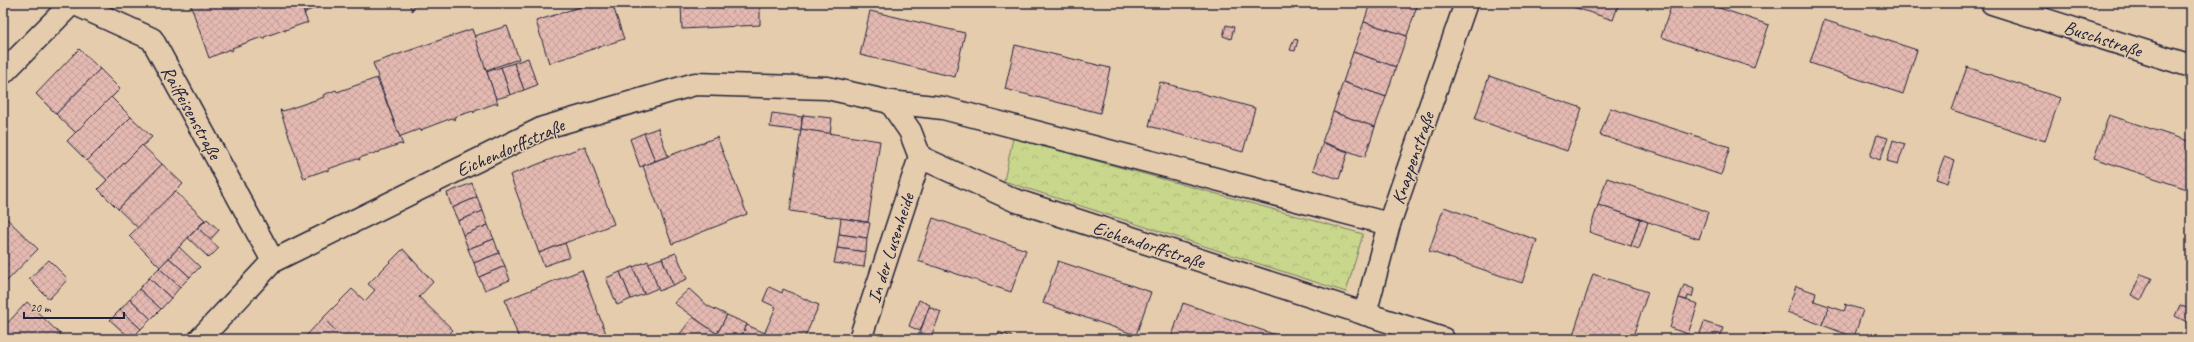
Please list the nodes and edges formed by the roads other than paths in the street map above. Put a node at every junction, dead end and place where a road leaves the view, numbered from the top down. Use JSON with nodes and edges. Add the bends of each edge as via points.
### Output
{"nodes":[{"id":1,"x":72,"y":3,"type":"edge"},
{"id":2,"x":1466,"y":3,"type":"edge"},
{"id":3,"x":1992,"y":3,"type":"edge"},
{"id":4,"x":2191,"y":66,"type":"edge"},
{"id":5,"x":3,"y":73,"type":"edge"},
{"id":6,"x":890,"y":102,"type":"junction"},
{"id":7,"x":920,"y":157,"type":"junction"},
{"id":8,"x":1389,"y":224,"type":"junction"},
{"id":9,"x":273,"y":261,"type":"junction"},
{"id":10,"x":1365,"y":314,"type":"junction"},
{"id":11,"x":200,"y":339,"type":"edge"},
{"id":12,"x":860,"y":339,"type":"edge"},
{"id":13,"x":1443,"y":339,"type":"edge"}],
"edges":[{"from":1,"to":5,"type":"street","name":"Raiffeisenstraße"},
{"from":1,"to":9,"type":"street","name":"Raiffeisenstraße","via":[[152,39]]},
{"from":2,"to":8,"type":"street","name":"Knappenstraße"},
{"from":3,"to":4,"type":"street","name":"Buschstraße"},
{"from":6,"to":7,"type":"street","via":[[910,131]]},
{"from":6,"to":8,"type":"street","name":"Eichendorffstraße","via":[[943,108]]},
{"from":6,"to":9,"type":"street","name":"Eichendorffstraße","via":[[827,88],[695,84],[543,128]]},
{"from":7,"to":10,"type":"street","name":"Eichendorffstraße","via":[[1014,200]]},
{"from":7,"to":12,"type":"street","name":"In der Lusenheide"},
{"from":8,"to":10,"type":"street","name":"Knappenstraße"},
{"from":9,"to":11,"type":"street","name":"Eichendorffstraße"},
{"from":10,"to":13,"type":"street","name":"Eichendorffstraße"}]}
